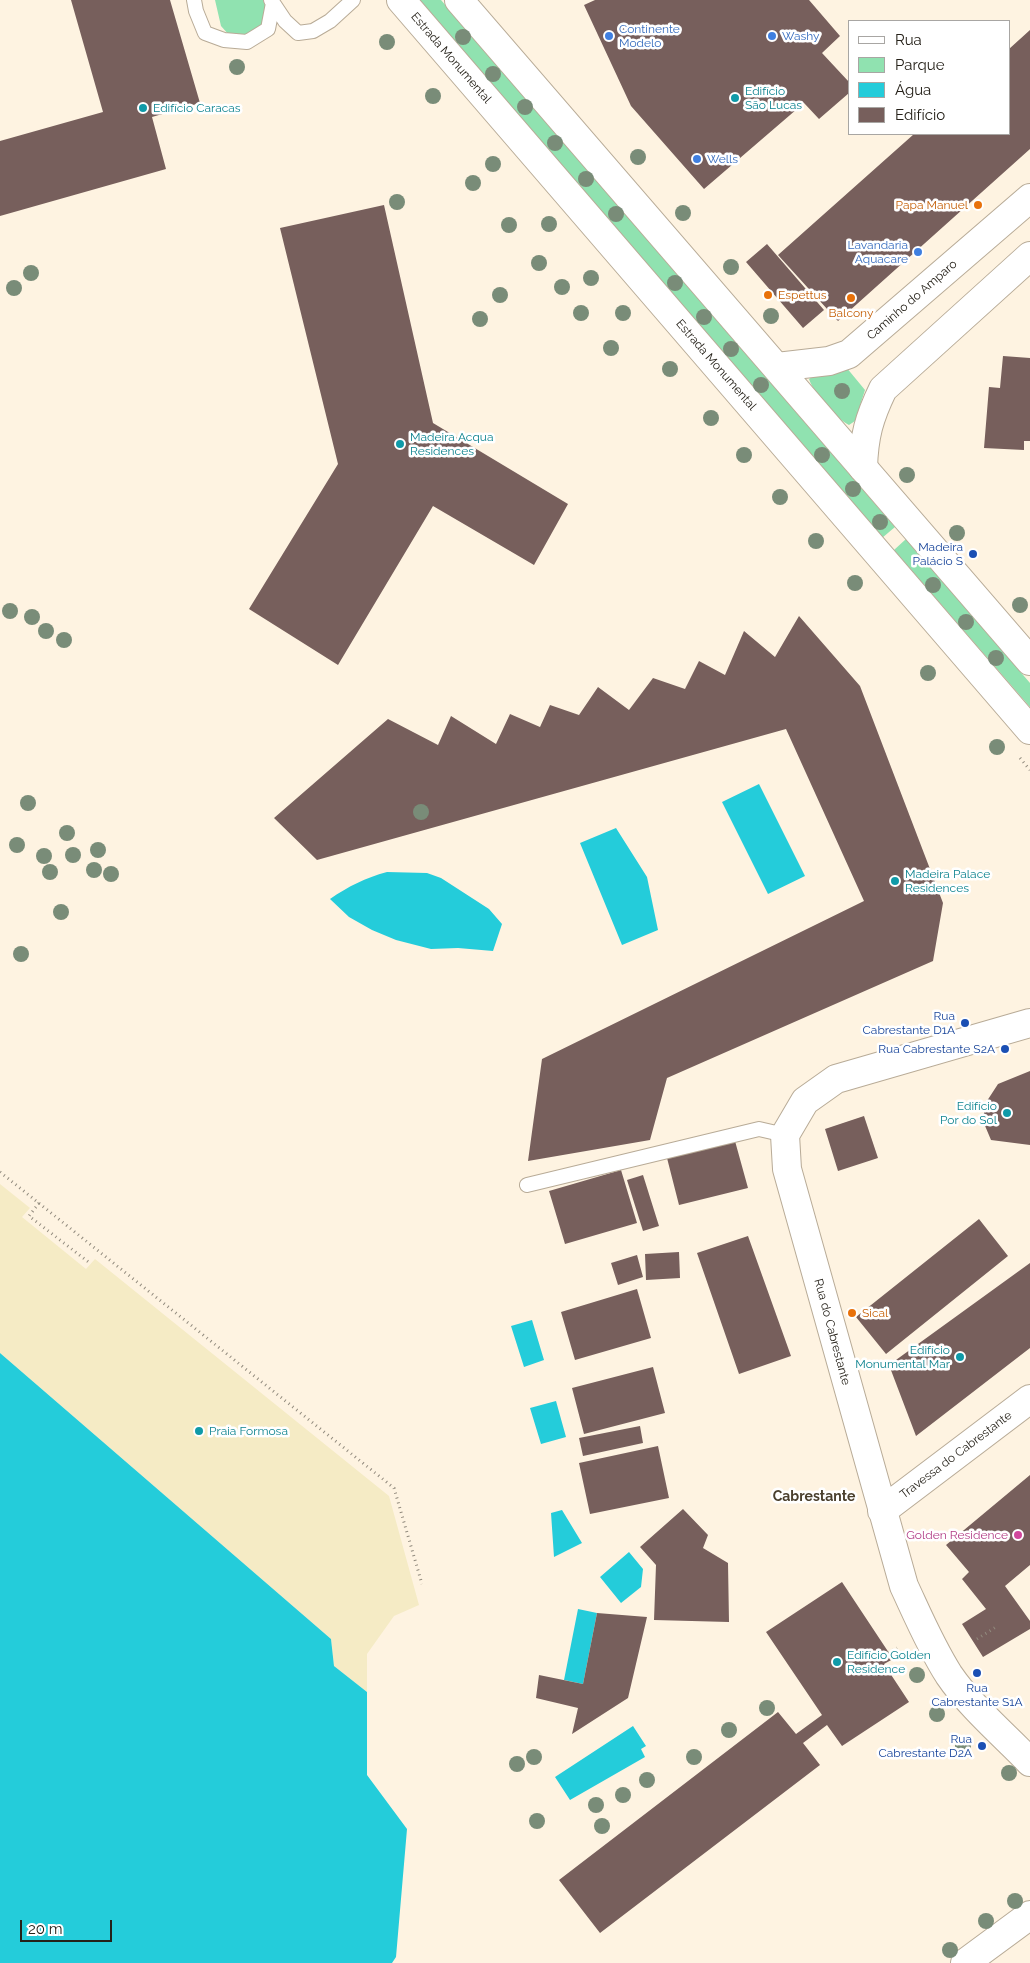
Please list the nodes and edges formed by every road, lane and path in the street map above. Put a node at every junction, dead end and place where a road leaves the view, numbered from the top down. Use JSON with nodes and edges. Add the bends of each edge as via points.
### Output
{"nodes":[{"id":1,"x":194,"y":0,"type":"edge"},
{"id":2,"x":353,"y":0,"type":"edge"},
{"id":3,"x":401,"y":0,"type":"edge"},
{"id":4,"x":459,"y":0,"type":"edge"},
{"id":5,"x":272,"y":1,"type":"edge"},
{"id":6,"x":1030,"y":198,"type":"edge"},
{"id":7,"x":1030,"y":256,"type":"edge"},
{"id":8,"x":777,"y":367,"type":"junction"},
{"id":9,"x":863,"y":468,"type":"junction"},
{"id":10,"x":1030,"y":661,"type":"edge"},
{"id":11,"x":1030,"y":730,"type":"edge"},
{"id":12,"x":1030,"y":1023,"type":"edge"},
{"id":13,"x":785,"y":1134,"type":"junction"},
{"id":14,"x":0,"y":1172,"type":"edge"},
{"id":15,"x":527,"y":1186,"type":"dead end"},
{"id":16,"x":39,"y":1204,"type":"junction"},
{"id":17,"x":91,"y":1264,"type":"dead end"},
{"id":18,"x":1030,"y":1399,"type":"edge"},
{"id":19,"x":882,"y":1511,"type":"junction"},
{"id":20,"x":422,"y":1584,"type":"dead end"},
{"id":21,"x":996,"y":1628,"type":"dead end"},
{"id":22,"x":976,"y":1639,"type":"dead end"},
{"id":23,"x":897,"y":1648,"type":"dead end"},
{"id":24,"x":888,"y":1653,"type":"dead end"},
{"id":25,"x":1030,"y":1762,"type":"edge"},
{"id":26,"x":1030,"y":1915,"type":"edge"},
{"id":27,"x":965,"y":1963,"type":"edge"}],
"edges":[{"from":1,"to":5,"type":"lane","via":[[205,33],[224,40],[247,42],[268,29]]},
{"from":2,"to":5,"type":"lane","via":[[314,31],[298,34]]},
{"from":3,"to":11,"type":"main road","name":"Estrada Monumental"},
{"from":4,"to":8,"type":"main road"},
{"from":6,"to":8,"type":"main road","name":"Caminho do Amparo","via":[[849,354],[828,361]]},
{"from":7,"to":9,"type":"main road","via":[[883,388],[864,440]]},
{"from":8,"to":9,"type":"main road"},
{"from":9,"to":10,"type":"main road"},
{"from":12,"to":13,"type":"main road","via":[[836,1079],[805,1101]]},
{"from":13,"to":15,"type":"lane","via":[[759,1129]]},
{"from":13,"to":19,"type":"main road","name":"Rua do Cabrestante","via":[[787,1169]]},
{"from":14,"to":16,"type":"path"},
{"from":16,"to":17,"type":"path","via":[[29,1216]]},
{"from":16,"to":20,"type":"path","via":[[394,1488]]},
{"from":18,"to":19,"type":"main road","name":"Travessa do Cabrestante"},
{"from":19,"to":25,"type":"main road","name":"Rua do Cabrestante","via":[[904,1586],[925,1633],[950,1676]]},
{"from":21,"to":22,"type":"path"},
{"from":23,"to":24,"type":"path"},
{"from":26,"to":27,"type":"main road"}]}
